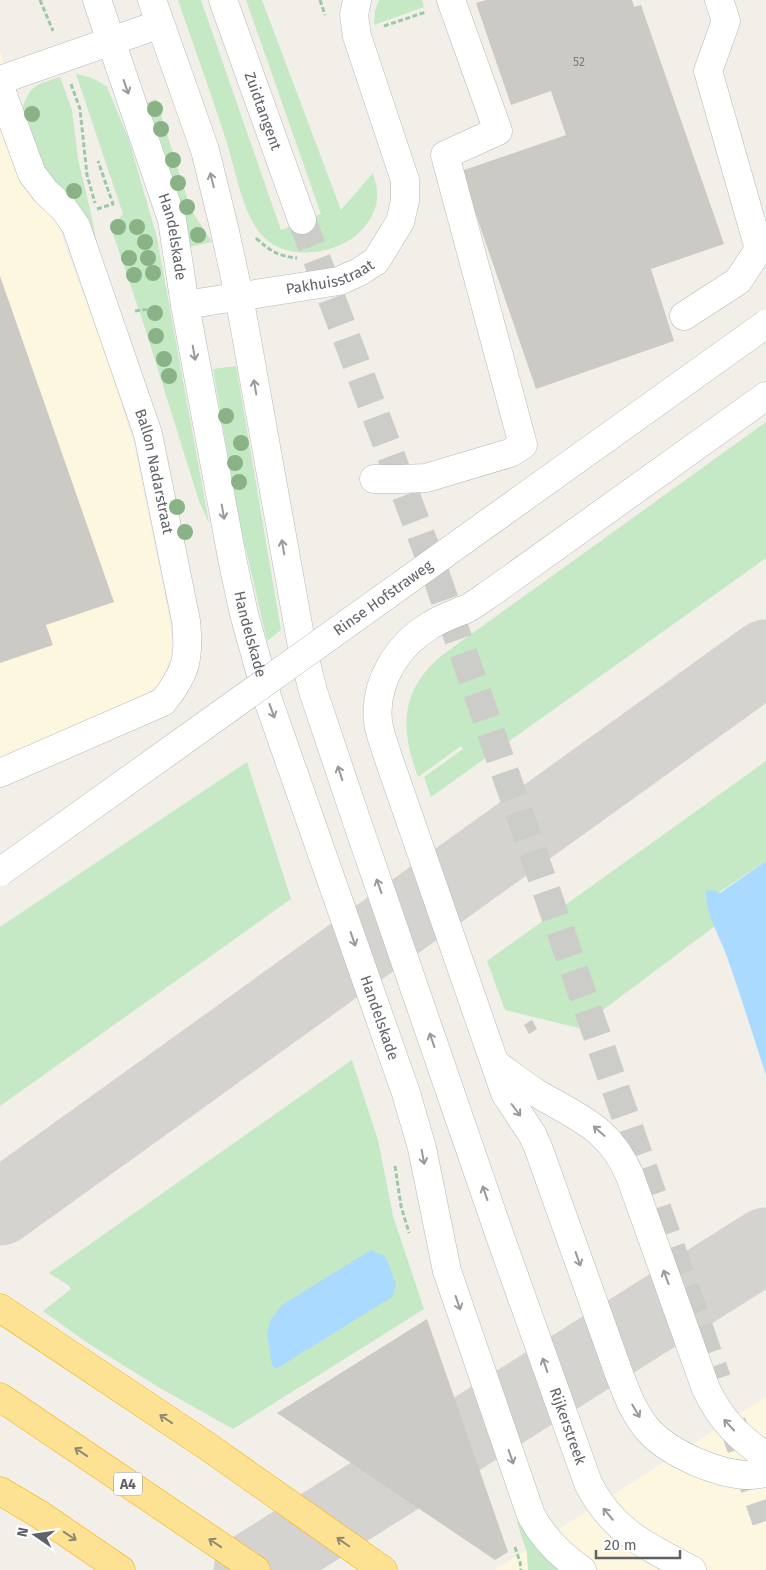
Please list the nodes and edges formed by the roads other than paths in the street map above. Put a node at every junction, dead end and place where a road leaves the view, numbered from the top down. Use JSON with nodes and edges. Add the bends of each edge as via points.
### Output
{"nodes":[{"id":1,"x":97,"y":0,"type":"edge"},
{"id":2,"x":223,"y":0,"type":"edge"},
{"id":3,"x":356,"y":0,"type":"edge"},
{"id":4,"x":719,"y":0,"type":"edge"},
{"id":5,"x":451,"y":1,"type":"edge"},
{"id":6,"x":156,"y":12,"type":"edge"},
{"id":7,"x":110,"y":40,"type":"junction"},
{"id":8,"x":0,"y":80,"type":"edge"},
{"id":9,"x":0,"y":87,"type":"edge"},
{"id":10,"x":302,"y":220,"type":"tunnel mouth"},
{"id":11,"x":239,"y":296,"type":"junction"},
{"id":12,"x":185,"y":305,"type":"junction"},
{"id":13,"x":684,"y":316,"type":"dead end"},
{"id":14,"x":766,"y":324,"type":"edge"},
{"id":15,"x":766,"y":396,"type":"edge"},
{"id":16,"x":374,"y":479,"type":"dead end"},
{"id":17,"x":0,"y":773,"type":"edge"},
{"id":18,"x":0,"y":872,"type":"edge"},
{"id":19,"x":497,"y":1065,"type":"junction"},
{"id":20,"x":0,"y":1308,"type":"edge"},
{"id":21,"x":0,"y":1397,"type":"edge"},
{"id":22,"x":766,"y":1457,"type":"edge"},
{"id":23,"x":766,"y":1473,"type":"edge"},
{"id":24,"x":0,"y":1491,"type":"edge"},
{"id":25,"x":121,"y":1570,"type":"edge"},
{"id":26,"x":256,"y":1570,"type":"edge"},
{"id":27,"x":383,"y":1570,"type":"edge"},
{"id":28,"x":582,"y":1570,"type":"edge"},
{"id":29,"x":692,"y":1570,"type":"edge"}],
"edges":[{"from":1,"to":7,"type":"street","name":"Handelskade"},
{"from":2,"to":10,"type":"street","name":"Zuidtangent"},
{"from":3,"to":11,"type":"street","name":"Pakhuisstraat","via":[[357,36],[404,180],[405,201],[400,222],[376,261],[359,272],[339,281]]},
{"from":4,"to":13,"type":"street","via":[[726,21],[708,71],[758,249],[738,281]]},
{"from":5,"to":16,"type":"street","via":[[498,132],[444,155],[523,445],[510,453],[426,478]]},
{"from":6,"to":7,"type":"street"},
{"from":11,"to":6,"type":"street","one_way":true,"via":[[205,150]]},
{"from":7,"to":8,"type":"street"},
{"from":7,"to":12,"type":"street","name":"Handelskade","one_way":true,"via":[[172,220]]},
{"from":9,"to":17,"type":"street","name":"Ballon Nadarstraat","via":[[32,174],[76,226],[148,434],[188,644],[185,667],[163,702]]},
{"from":11,"to":12,"type":"street","name":"Pakhuisstraat"},
{"from":29,"to":11,"type":"street","name":"Rijkerstreek","one_way":true,"via":[[628,1534],[613,1521],[596,1498],[581,1466],[313,691],[292,595]]},
{"from":12,"to":28,"type":"street","name":"Handelskade","one_way":true,"via":[[244,614],[268,700],[406,1093],[422,1148],[456,1300],[531,1515],[553,1547]]},
{"from":14,"to":18,"type":"street","name":"Rinse Hofstraweg","bridge":true},
{"from":15,"to":19,"type":"street","via":[[495,590],[419,633],[399,652],[385,677],[378,707],[380,732]]},
{"from":22,"to":19,"type":"street","one_way":true,"via":[[736,1432],[715,1408],[630,1176],[617,1152],[597,1128]]},
{"from":19,"to":23,"type":"street","one_way":true,"via":[[506,1093],[538,1147],[618,1371],[639,1417],[661,1442],[696,1462],[746,1475]]},
{"from":27,"to":20,"type":"highway","one_way":true,"via":[[207,1446]]},
{"from":26,"to":21,"type":"highway","number":"A4","one_way":true},
{"from":24,"to":25,"type":"highway","one_way":true}]}
